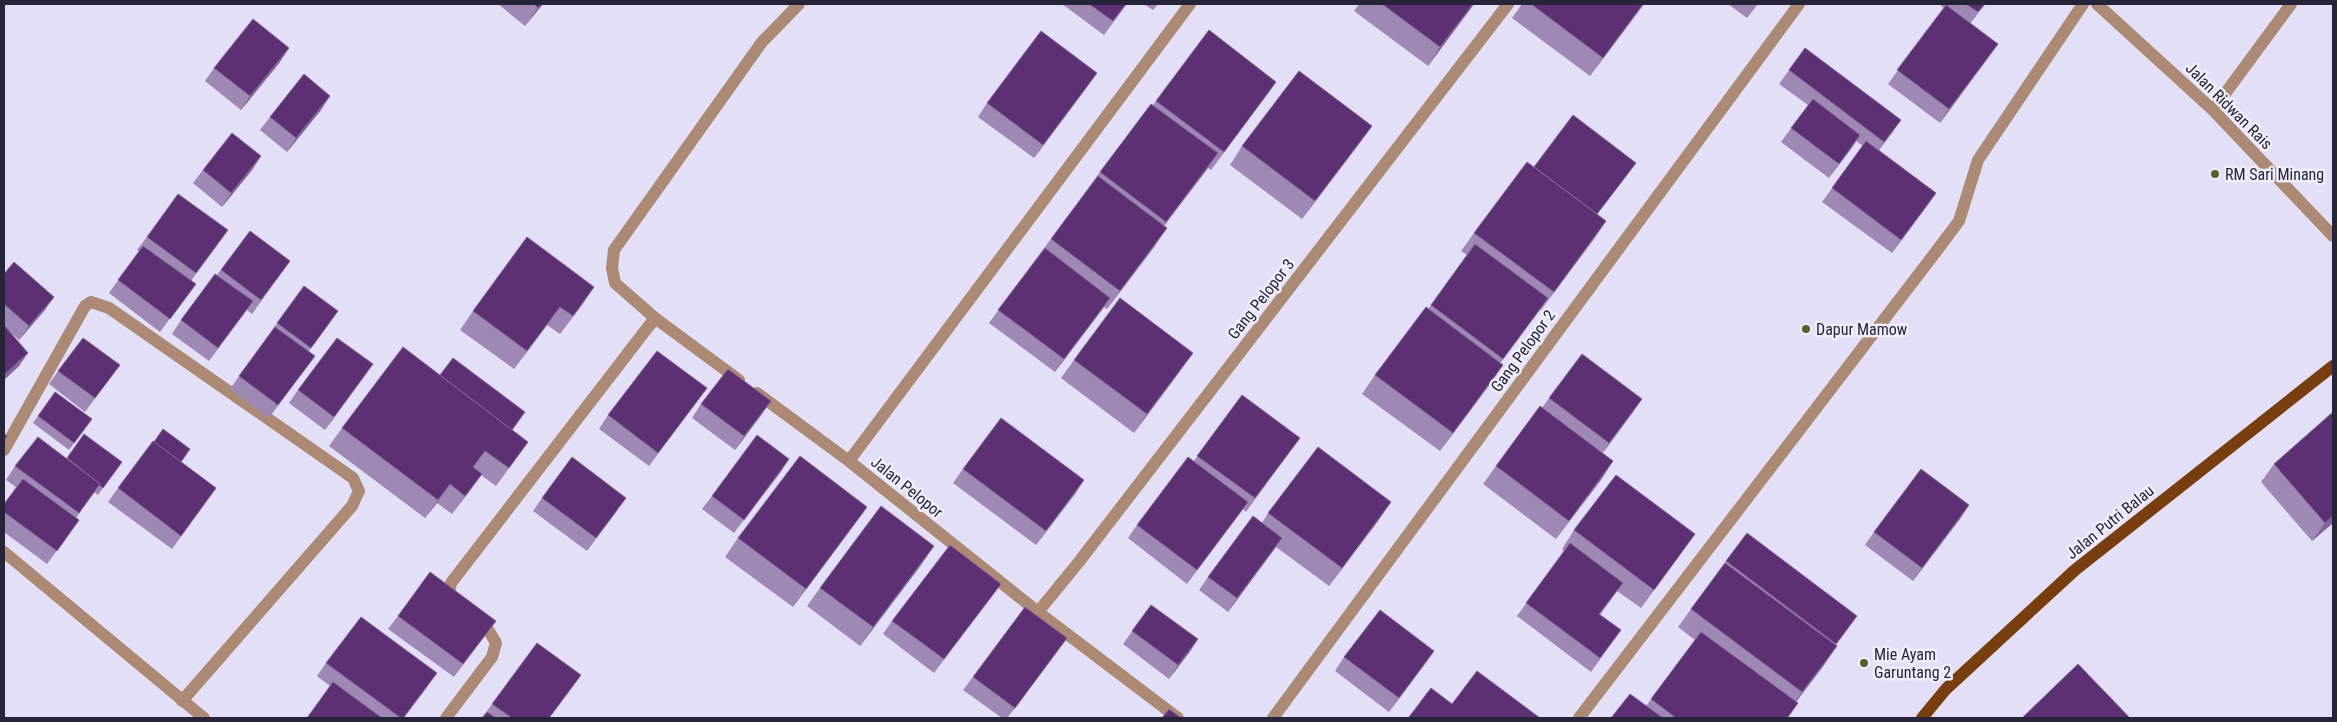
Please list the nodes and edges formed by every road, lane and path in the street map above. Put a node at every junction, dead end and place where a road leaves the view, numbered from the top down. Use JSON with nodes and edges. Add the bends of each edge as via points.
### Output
{"nodes":[{"id":1,"x":799,"y":4,"type":"edge"},
{"id":2,"x":1190,"y":4,"type":"edge"},
{"id":3,"x":1508,"y":4,"type":"edge"},
{"id":4,"x":1799,"y":4,"type":"edge"},
{"id":5,"x":2083,"y":4,"type":"edge"},
{"id":6,"x":2097,"y":4,"type":"edge"},
{"id":7,"x":2291,"y":4,"type":"edge"},
{"id":8,"x":2213,"y":110,"type":"junction"},
{"id":9,"x":2333,"y":236,"type":"edge"},
{"id":10,"x":655,"y":318,"type":"junction"},
{"id":11,"x":2333,"y":366,"type":"edge"},
{"id":12,"x":4,"y":450,"type":"edge"},
{"id":13,"x":849,"y":461,"type":"junction"},
{"id":14,"x":4,"y":552,"type":"edge"},
{"id":15,"x":1038,"y":612,"type":"junction"},
{"id":16,"x":182,"y":701,"type":"junction"},
{"id":17,"x":204,"y":718,"type":"edge"},
{"id":18,"x":446,"y":718,"type":"edge"},
{"id":19,"x":1178,"y":718,"type":"edge"},
{"id":20,"x":1273,"y":718,"type":"edge"},
{"id":21,"x":1579,"y":718,"type":"edge"},
{"id":22,"x":1922,"y":718,"type":"edge"}],
"edges":[{"from":1,"to":10,"type":"street","name":"Jalan Pelopor","via":[[762,42],[614,250],[614,283]]},
{"from":2,"to":13,"type":"street"},
{"from":3,"to":15,"type":"street","name":"Gang Pelopor 3"},
{"from":4,"to":20,"type":"street","name":"Gang Pelopor 2"},
{"from":5,"to":21,"type":"street","via":[[1978,160],[1958,221]]},
{"from":6,"to":8,"type":"street","name":"Jalan Ridwan Rais"},
{"from":7,"to":8,"type":"street"},
{"from":8,"to":9,"type":"street","name":"Jalan Ridwan Rais"},
{"from":10,"to":13,"type":"street","name":"Jalan Pelopor"},
{"from":10,"to":18,"type":"street","via":[[451,583],[449,593],[454,604],[489,631],[496,643],[492,657]]},
{"from":11,"to":22,"type":"main road","name":"Jalan Putri Balau","via":[[2075,570],[1946,688]]},
{"from":12,"to":16,"type":"street","via":[[85,306],[91,302],[109,308],[353,478],[358,491],[352,506]]},
{"from":13,"to":15,"type":"street","name":"Jalan Pelopor"},
{"from":14,"to":16,"type":"street"},
{"from":15,"to":19,"type":"street","name":"Jalan Pelopor"},
{"from":16,"to":17,"type":"street"}]}
